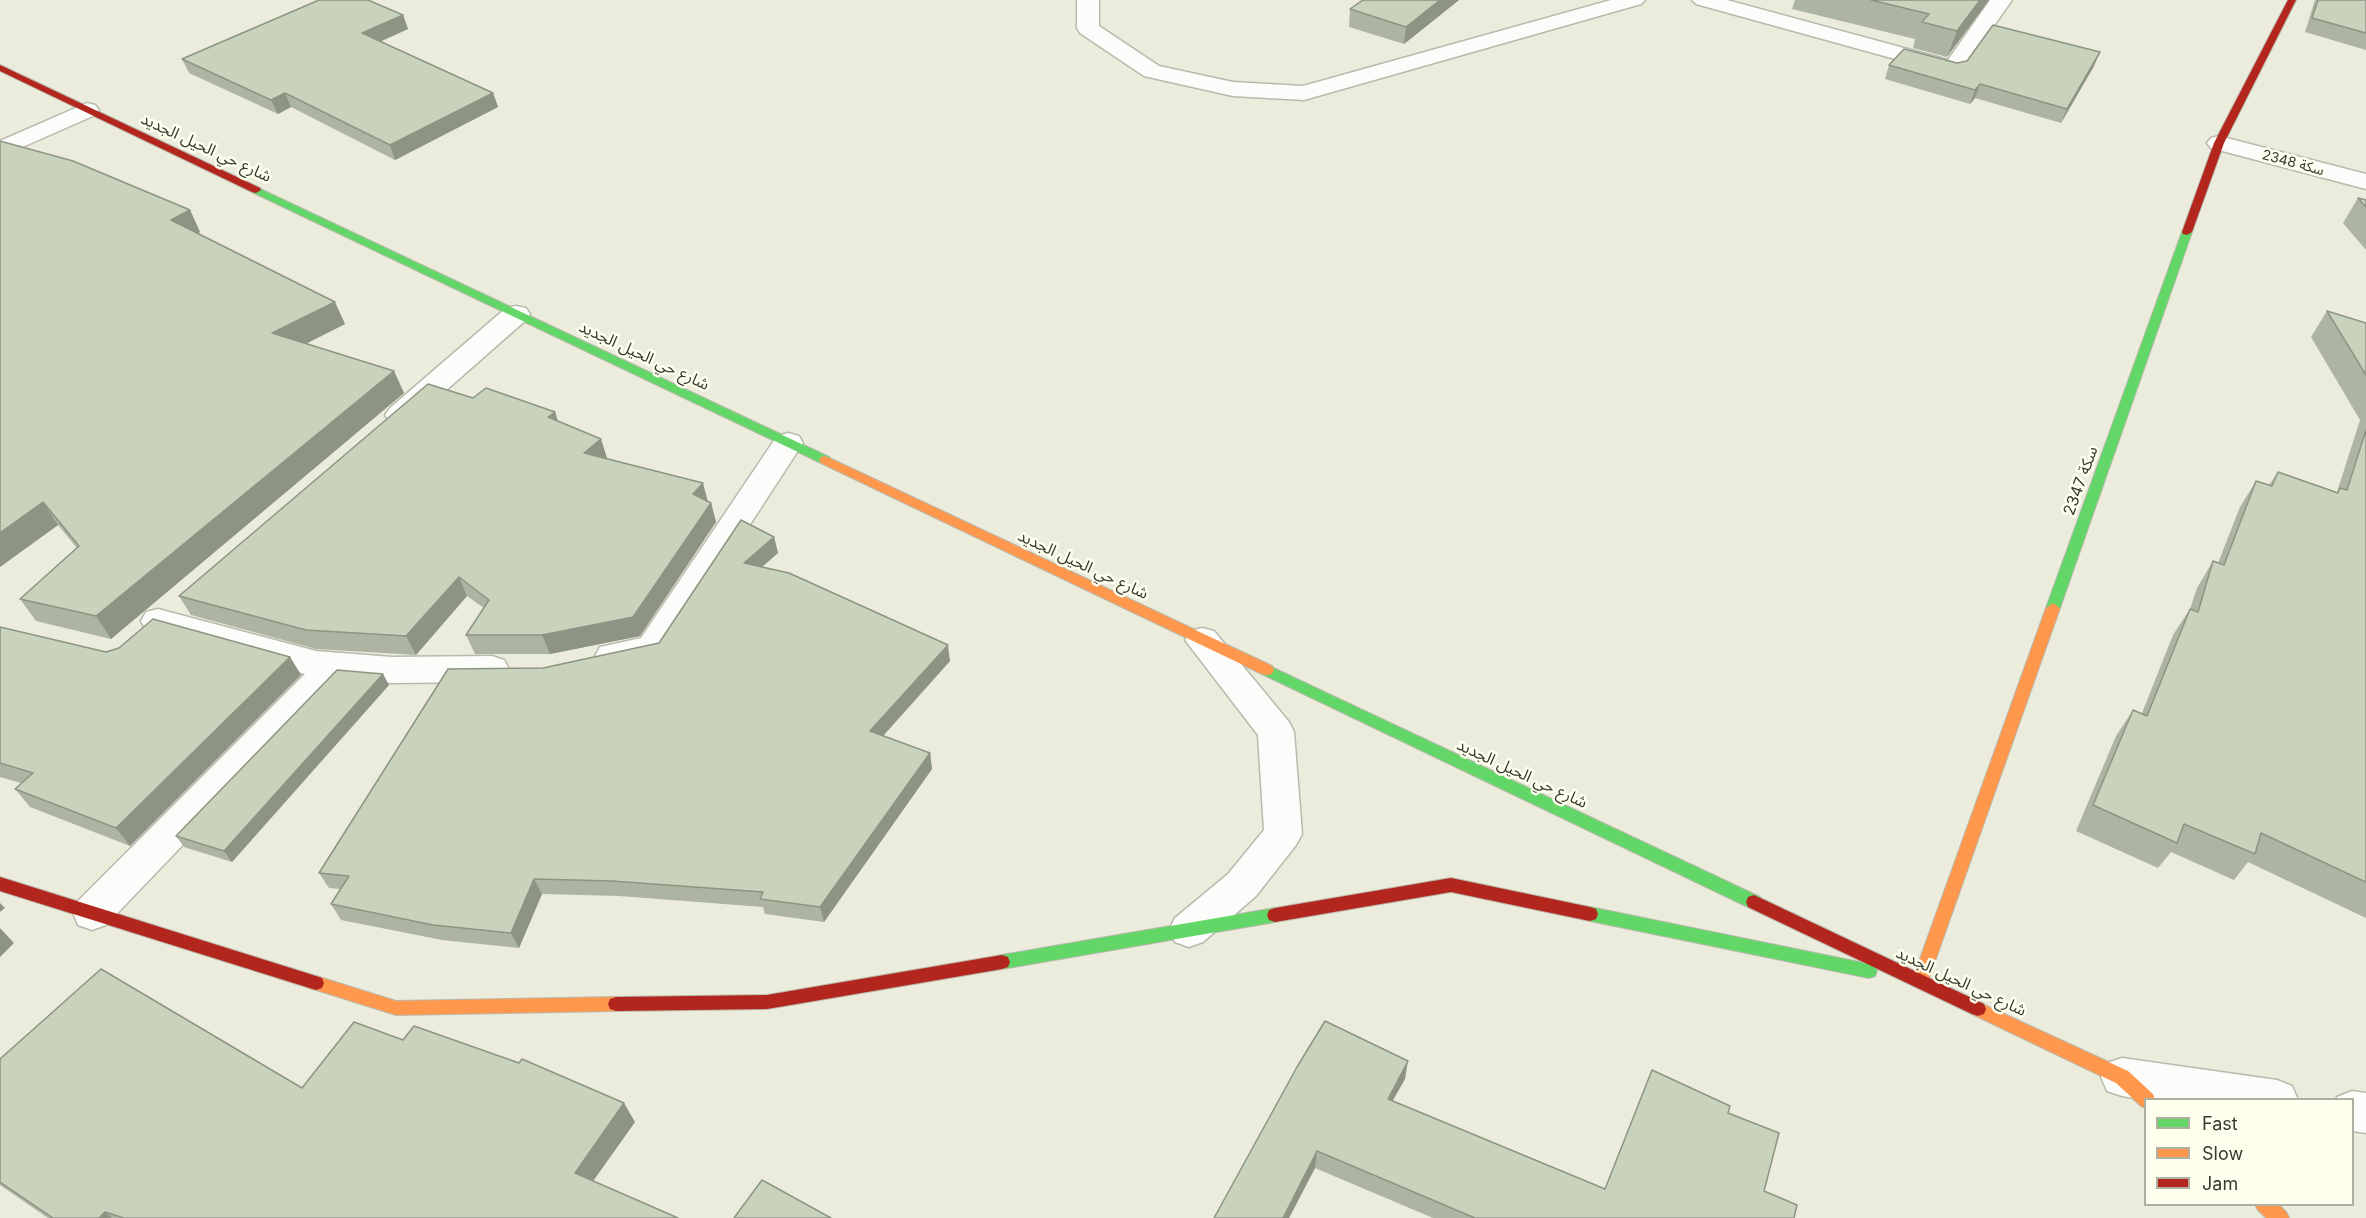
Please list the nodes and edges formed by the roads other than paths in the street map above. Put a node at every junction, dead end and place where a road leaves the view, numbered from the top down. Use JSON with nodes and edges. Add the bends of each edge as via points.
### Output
{"nodes":[{"id":1,"x":1088,"y":0,"type":"edge"},
{"id":2,"x":1634,"y":0,"type":"edge"},
{"id":3,"x":1703,"y":0,"type":"edge"},
{"id":4,"x":2001,"y":0,"type":"edge"},
{"id":5,"x":2292,"y":0,"type":"edge"},
{"id":6,"x":0,"y":68,"type":"edge"},
{"id":7,"x":87,"y":110,"type":"junction"},
{"id":8,"x":2219,"y":143,"type":"junction"},
{"id":9,"x":0,"y":150,"type":"edge"},
{"id":10,"x":2366,"y":182,"type":"edge"},
{"id":11,"x":516,"y":314,"type":"junction"},
{"id":12,"x":383,"y":430,"type":"edge"},
{"id":13,"x":788,"y":443,"type":"junction"},
{"id":14,"x":185,"y":598,"type":"edge"},
{"id":15,"x":1202,"y":640,"type":"junction"},
{"id":16,"x":584,"y":662,"type":"edge"},
{"id":17,"x":334,"y":666,"type":"junction"},
{"id":18,"x":516,"y":669,"type":"edge"},
{"id":19,"x":0,"y":884,"type":"edge"},
{"id":20,"x":92,"y":913,"type":"junction"},
{"id":21,"x":1189,"y":930,"type":"junction"},
{"id":22,"x":1920,"y":981,"type":"junction"},
{"id":23,"x":2135,"y":1088,"type":"edge"},
{"id":24,"x":2253,"y":1098,"type":"edge"},
{"id":25,"x":2266,"y":1206,"type":"edge"},
{"id":26,"x":2280,"y":1218,"type":"edge"}],
"edges":[{"from":1,"to":2,"type":"street","via":[[1088,28],[1152,71],[1233,88],[1304,93]]},
{"from":3,"to":4,"type":"street","via":[[1953,68]]},
{"from":5,"to":8,"type":"street","name":"سكة 2347"},
{"from":6,"to":7,"type":"street","name":"شارع حي الحيل الجديد"},
{"from":7,"to":9,"type":"street"},
{"from":7,"to":11,"type":"street","name":"شارع حي الحيل الجديد"},
{"from":8,"to":10,"type":"street","name":"سكة 2348"},
{"from":8,"to":22,"type":"street","name":"سكة 2347"},
{"from":11,"to":12,"type":"street"},
{"from":11,"to":13,"type":"street","name":"شارع حي الحيل الجديد"},
{"from":13,"to":15,"type":"street","name":"شارع حي الحيل الجديد"},
{"from":13,"to":16,"type":"street","via":[[652,648]]},
{"from":14,"to":17,"type":"street","via":[[146,631]]},
{"from":15,"to":21,"type":"street","via":[[1276,732],[1283,834],[1242,885]]},
{"from":15,"to":22,"type":"street","name":"شارع حي الحيل الجديد"},
{"from":17,"to":18,"type":"street","via":[[392,670]]},
{"from":17,"to":20,"type":"street"},
{"from":19,"to":20,"type":"street"},
{"from":20,"to":21,"type":"street","via":[[396,1008],[767,1002]]},
{"from":21,"to":22,"type":"street","via":[[1451,885]]},
{"from":22,"to":23,"type":"street","name":"شارع حي الحيل الجديد"},
{"from":23,"to":24,"type":"street"},
{"from":25,"to":26,"type":"street"}]}
